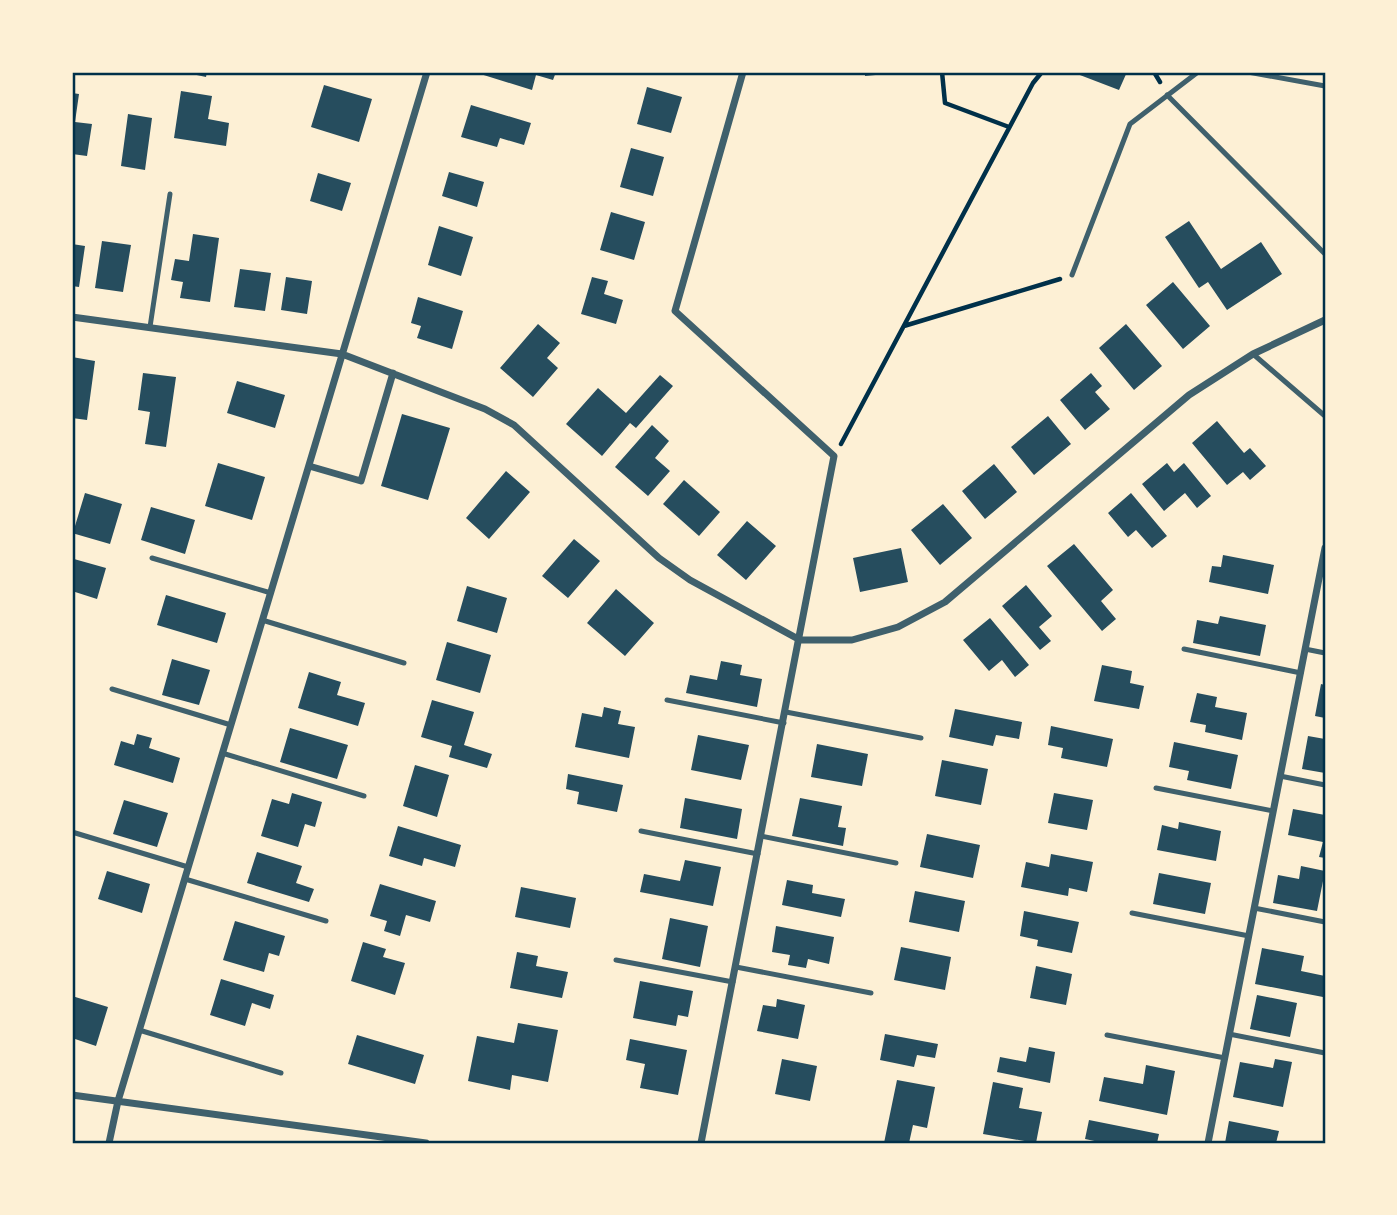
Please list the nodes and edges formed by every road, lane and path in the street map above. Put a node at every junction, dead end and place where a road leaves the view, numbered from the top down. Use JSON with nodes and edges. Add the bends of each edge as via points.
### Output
{"nodes":[{"id":1,"x":427,"y":72,"type":"edge"},
{"id":2,"x":743,"y":72,"type":"edge"},
{"id":3,"x":942,"y":72,"type":"edge"},
{"id":4,"x":1041,"y":72,"type":"edge"},
{"id":5,"x":1198,"y":72,"type":"edge"},
{"id":6,"x":1248,"y":72,"type":"edge"},
{"id":7,"x":1325,"y":86,"type":"edge"},
{"id":8,"x":1167,"y":95,"type":"junction"},
{"id":9,"x":1009,"y":127,"type":"junction"},
{"id":10,"x":170,"y":194,"type":"dead end"},
{"id":11,"x":1325,"y":254,"type":"edge"},
{"id":12,"x":1072,"y":275,"type":"joint"},
{"id":13,"x":72,"y":317,"type":"edge"},
{"id":14,"x":1325,"y":320,"type":"edge"},
{"id":15,"x":904,"y":326,"type":"junction"},
{"id":16,"x":150,"y":327,"type":"junction"},
{"id":17,"x":342,"y":354,"type":"junction"},
{"id":18,"x":1253,"y":354,"type":"junction"},
{"id":19,"x":393,"y":373,"type":"junction"},
{"id":20,"x":1325,"y":416,"type":"edge"},
{"id":21,"x":834,"y":456,"type":"junction"},
{"id":22,"x":309,"y":466,"type":"junction"},
{"id":23,"x":1325,"y":548,"type":"edge"},
{"id":24,"x":152,"y":558,"type":"dead end"},
{"id":25,"x":271,"y":593,"type":"junction"},
{"id":26,"x":262,"y":620,"type":"junction"},
{"id":27,"x":800,"y":640,"type":"junction"},
{"id":28,"x":1184,"y":649,"type":"dead end"},
{"id":29,"x":1305,"y":649,"type":"junction"},
{"id":30,"x":1325,"y":653,"type":"edge"},
{"id":31,"x":404,"y":663,"type":"dead end"},
{"id":32,"x":1301,"y":673,"type":"junction"},
{"id":33,"x":112,"y":689,"type":"dead end"},
{"id":34,"x":667,"y":700,"type":"dead end"},
{"id":35,"x":786,"y":712,"type":"junction"},
{"id":36,"x":784,"y":723,"type":"junction"},
{"id":37,"x":231,"y":725,"type":"junction"},
{"id":38,"x":921,"y":738,"type":"dead end"},
{"id":39,"x":222,"y":753,"type":"junction"},
{"id":40,"x":1280,"y":776,"type":"junction"},
{"id":41,"x":1325,"y":785,"type":"edge"},
{"id":42,"x":1156,"y":788,"type":"dead end"},
{"id":43,"x":364,"y":796,"type":"dead end"},
{"id":44,"x":1273,"y":811,"type":"junction"},
{"id":45,"x":641,"y":831,"type":"dead end"},
{"id":46,"x":72,"y":832,"type":"edge"},
{"id":47,"x":761,"y":836,"type":"junction"},
{"id":48,"x":758,"y":854,"type":"junction"},
{"id":49,"x":896,"y":863,"type":"dead end"},
{"id":50,"x":188,"y":867,"type":"junction"},
{"id":51,"x":185,"y":879,"type":"junction"},
{"id":52,"x":1254,"y":908,"type":"junction"},
{"id":53,"x":1132,"y":913,"type":"dead end"},
{"id":54,"x":326,"y":921,"type":"dead end"},
{"id":55,"x":1325,"y":922,"type":"edge"},
{"id":56,"x":1249,"y":936,"type":"junction"},
{"id":57,"x":616,"y":960,"type":"dead end"},
{"id":58,"x":736,"y":967,"type":"junction"},
{"id":59,"x":733,"y":982,"type":"junction"},
{"id":60,"x":871,"y":993,"type":"dead end"},
{"id":61,"x":139,"y":1030,"type":"junction"},
{"id":62,"x":1229,"y":1034,"type":"junction"},
{"id":63,"x":1107,"y":1035,"type":"dead end"},
{"id":64,"x":1325,"y":1053,"type":"edge"},
{"id":65,"x":1225,"y":1058,"type":"junction"},
{"id":66,"x":281,"y":1073,"type":"dead end"},
{"id":67,"x":72,"y":1095,"type":"edge"},
{"id":68,"x":118,"y":1101,"type":"junction"},
{"id":69,"x":109,"y":1143,"type":"edge"},
{"id":70,"x":426,"y":1143,"type":"edge"},
{"id":71,"x":701,"y":1143,"type":"edge"},
{"id":72,"x":1208,"y":1143,"type":"edge"}],
"edges":[{"from":1,"to":17,"type":"street"},
{"from":2,"to":21,"type":"street","via":[[675,311]]},
{"from":3,"to":9,"type":"path","via":[[945,103]]},
{"from":4,"to":9,"type":"path"},
{"from":5,"to":8,"type":"lane"},
{"from":6,"to":7,"type":"lane"},
{"from":8,"to":11,"type":"lane"},
{"from":8,"to":12,"type":"lane","via":[[1130,124]]},
{"from":9,"to":15,"type":"path"},
{"from":10,"to":16,"type":"lane"},
{"from":12,"to":15,"type":"path"},
{"from":13,"to":16,"type":"street"},
{"from":14,"to":18,"type":"street"},
{"from":15,"to":21,"type":"path"},
{"from":16,"to":17,"type":"street"},
{"from":17,"to":19,"type":"street"},
{"from":17,"to":22,"type":"street"},
{"from":18,"to":20,"type":"lane"},
{"from":18,"to":27,"type":"street","via":[[1189,395],[945,602],[898,627],[852,640]]},
{"from":19,"to":22,"type":"street","via":[[361,481]]},
{"from":19,"to":27,"type":"street","via":[[514,425],[659,558]]},
{"from":21,"to":27,"type":"street"},
{"from":22,"to":25,"type":"street"},
{"from":23,"to":29,"type":"street"},
{"from":24,"to":25,"type":"lane"},
{"from":25,"to":26,"type":"street"},
{"from":26,"to":31,"type":"lane"},
{"from":26,"to":37,"type":"street"},
{"from":27,"to":35,"type":"street"},
{"from":28,"to":32,"type":"lane"},
{"from":29,"to":30,"type":"lane"},
{"from":29,"to":32,"type":"street"},
{"from":32,"to":40,"type":"street"},
{"from":33,"to":37,"type":"lane"},
{"from":34,"to":36,"type":"lane"},
{"from":35,"to":36,"type":"street"},
{"from":35,"to":38,"type":"lane"},
{"from":36,"to":47,"type":"street"},
{"from":37,"to":39,"type":"street"},
{"from":39,"to":43,"type":"lane"},
{"from":39,"to":50,"type":"street"},
{"from":40,"to":41,"type":"lane"},
{"from":40,"to":44,"type":"street"},
{"from":42,"to":44,"type":"lane"},
{"from":44,"to":52,"type":"street"},
{"from":45,"to":48,"type":"lane"},
{"from":46,"to":50,"type":"lane"},
{"from":47,"to":48,"type":"street"},
{"from":47,"to":49,"type":"lane"},
{"from":48,"to":58,"type":"street"},
{"from":50,"to":51,"type":"street"},
{"from":51,"to":54,"type":"lane"},
{"from":51,"to":61,"type":"street"},
{"from":52,"to":55,"type":"lane"},
{"from":52,"to":56,"type":"street"},
{"from":53,"to":56,"type":"lane"},
{"from":56,"to":62,"type":"street"},
{"from":57,"to":59,"type":"lane"},
{"from":58,"to":59,"type":"street"},
{"from":58,"to":60,"type":"lane"},
{"from":59,"to":71,"type":"street"},
{"from":61,"to":66,"type":"lane"},
{"from":61,"to":68,"type":"street"},
{"from":62,"to":64,"type":"lane"},
{"from":62,"to":65,"type":"street"},
{"from":63,"to":65,"type":"lane"},
{"from":65,"to":72,"type":"street"},
{"from":67,"to":68,"type":"street"},
{"from":68,"to":69,"type":"street"},
{"from":68,"to":70,"type":"street"}]}
